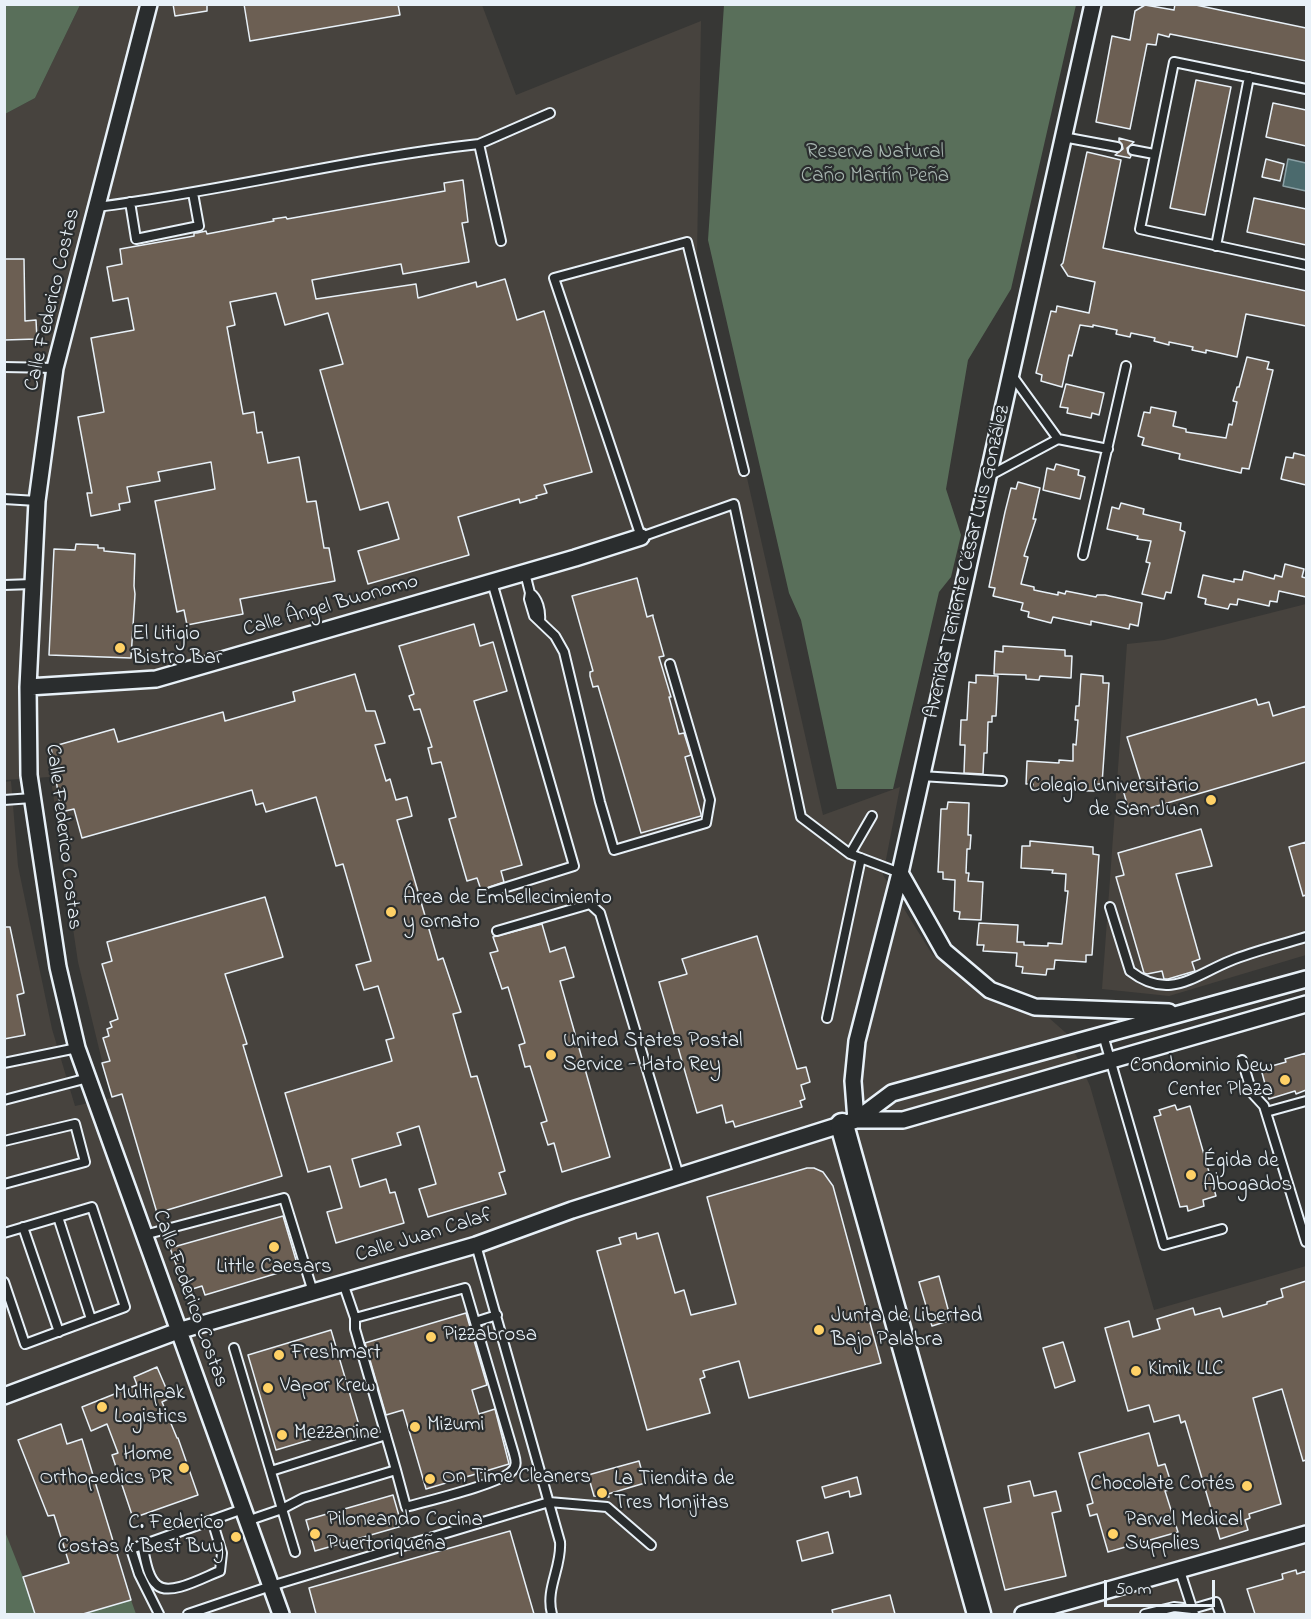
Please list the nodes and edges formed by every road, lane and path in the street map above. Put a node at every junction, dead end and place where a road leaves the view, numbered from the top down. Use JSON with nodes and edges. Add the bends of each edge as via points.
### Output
{"nodes":[{"id":1,"x":149,"y":4,"type":"edge"},
{"id":2,"x":1093,"y":4,"type":"edge"},
{"id":3,"x":1249,"y":77,"type":"junction"},
{"id":4,"x":1306,"y":89,"type":"edge"},
{"id":5,"x":550,"y":113,"type":"dead end"},
{"id":6,"x":1063,"y":136,"type":"junction"},
{"id":7,"x":479,"y":144,"type":"junction"},
{"id":8,"x":1117,"y":147,"type":"dead end"},
{"id":9,"x":1133,"y":150,"type":"dead end"},
{"id":10,"x":1154,"y":154,"type":"junction"},
{"id":11,"x":193,"y":193,"type":"junction"},
{"id":12,"x":130,"y":202,"type":"junction"},
{"id":13,"x":97,"y":207,"type":"junction"},
{"id":14,"x":501,"y":241,"type":"dead end"},
{"id":15,"x":1216,"y":246,"type":"junction"},
{"id":16,"x":1306,"y":265,"type":"edge"},
{"id":17,"x":1126,"y":366,"type":"dead end"},
{"id":18,"x":4,"y":367,"type":"edge"},
{"id":19,"x":56,"y":368,"type":"junction"},
{"id":20,"x":1011,"y":373,"type":"junction"},
{"id":21,"x":1058,"y":439,"type":"junction"},
{"id":22,"x":1108,"y":449,"type":"junction"},
{"id":23,"x":744,"y":471,"type":"dead end"},
{"id":24,"x":987,"y":477,"type":"junction"},
{"id":25,"x":4,"y":499,"type":"edge"},
{"id":26,"x":37,"y":501,"type":"junction"},
{"id":27,"x":641,"y":537,"type":"junction"},
{"id":28,"x":1083,"y":555,"type":"dead end"},
{"id":29,"x":525,"y":573,"type":"junction"},
{"id":30,"x":492,"y":582,"type":"junction"},
{"id":31,"x":33,"y":584,"type":"junction"},
{"id":32,"x":4,"y":585,"type":"edge"},
{"id":33,"x":670,"y":664,"type":"dead end"},
{"id":34,"x":27,"y":687,"type":"junction"},
{"id":35,"x":921,"y":776,"type":"junction"},
{"id":36,"x":1002,"y":781,"type":"dead end"},
{"id":37,"x":32,"y":798,"type":"junction"},
{"id":38,"x":4,"y":800,"type":"edge"},
{"id":39,"x":872,"y":816,"type":"dead end"},
{"id":40,"x":850,"y":854,"type":"junction"},
{"id":41,"x":861,"y":858,"type":"junction"},
{"id":42,"x":900,"y":873,"type":"junction"},
{"id":43,"x":491,"y":892,"type":"dead end"},
{"id":44,"x":1110,"y":907,"type":"dead end"},
{"id":45,"x":497,"y":931,"type":"dead end"},
{"id":46,"x":1306,"y":937,"type":"edge"},
{"id":47,"x":1306,"y":979,"type":"edge"},
{"id":48,"x":1306,"y":1004,"type":"edge"},
{"id":49,"x":1183,"y":1013,"type":"junction"},
{"id":50,"x":827,"y":1018,"type":"dead end"},
{"id":51,"x":1102,"y":1035,"type":"junction"},
{"id":52,"x":77,"y":1048,"type":"junction"},
{"id":53,"x":1242,"y":1060,"type":"dead end"},
{"id":54,"x":1110,"y":1061,"type":"junction"},
{"id":55,"x":4,"y":1063,"type":"edge"},
{"id":56,"x":88,"y":1078,"type":"junction"},
{"id":57,"x":4,"y":1100,"type":"edge"},
{"id":58,"x":1306,"y":1101,"type":"edge"},
{"id":59,"x":1266,"y":1112,"type":"junction"},
{"id":60,"x":849,"y":1122,"type":"junction"},
{"id":61,"x":4,"y":1141,"type":"edge"},
{"id":62,"x":679,"y":1176,"type":"junction"},
{"id":63,"x":4,"y":1184,"type":"edge"},
{"id":64,"x":58,"y":1217,"type":"junction"},
{"id":65,"x":23,"y":1227,"type":"junction"},
{"id":66,"x":1222,"y":1229,"type":"dead end"},
{"id":67,"x":4,"y":1233,"type":"edge"},
{"id":68,"x":144,"y":1235,"type":"junction"},
{"id":69,"x":1306,"y":1242,"type":"edge"},
{"id":70,"x":476,"y":1245,"type":"junction"},
{"id":71,"x":4,"y":1282,"type":"edge"},
{"id":72,"x":343,"y":1284,"type":"junction"},
{"id":73,"x":313,"y":1292,"type":"junction"},
{"id":74,"x":497,"y":1316,"type":"junction"},
{"id":75,"x":355,"y":1318,"type":"junction"},
{"id":76,"x":91,"y":1319,"type":"junction"},
{"id":77,"x":475,"y":1322,"type":"junction"},
{"id":78,"x":178,"y":1331,"type":"junction"},
{"id":79,"x":59,"y":1332,"type":"junction"},
{"id":80,"x":234,"y":1348,"type":"dead end"},
{"id":81,"x":5,"y":1393,"type":"edge"},
{"id":82,"x":386,"y":1435,"type":"junction"},
{"id":83,"x":396,"y":1470,"type":"junction"},
{"id":84,"x":271,"y":1471,"type":"junction"},
{"id":85,"x":549,"y":1502,"type":"junction"},
{"id":86,"x":282,"y":1509,"type":"junction"},
{"id":87,"x":245,"y":1515,"type":"junction"},
{"id":88,"x":212,"y":1520,"type":"junction"},
{"id":89,"x":1306,"y":1534,"type":"edge"},
{"id":90,"x":142,"y":1544,"type":"junction"},
{"id":91,"x":651,"y":1545,"type":"dead end"},
{"id":92,"x":295,"y":1552,"type":"dead end"},
{"id":93,"x":1180,"y":1570,"type":"junction"},
{"id":94,"x":271,"y":1586,"type":"junction"},
{"id":95,"x":1164,"y":1612,"type":"edge"},
{"id":96,"x":1193,"y":1612,"type":"edge"},
{"id":97,"x":159,"y":1614,"type":"edge"},
{"id":98,"x":188,"y":1614,"type":"edge"},
{"id":99,"x":281,"y":1614,"type":"edge"},
{"id":100,"x":552,"y":1614,"type":"edge"},
{"id":101,"x":979,"y":1614,"type":"edge"},
{"id":102,"x":1023,"y":1614,"type":"edge"},
{"id":103,"x":1145,"y":1614,"type":"edge"},
{"id":104,"x":1220,"y":1614,"type":"edge"}],
"edges":[{"from":1,"to":13,"type":"street","name":"Calle Federico Costas"},
{"from":2,"to":6,"type":"street","name":"Avenida Teniente César Luis González"},
{"from":3,"to":4,"type":"lane"},
{"from":3,"to":10,"type":"lane","via":[[1174,62]]},
{"from":3,"to":15,"type":"lane"},
{"from":5,"to":7,"type":"lane"},
{"from":6,"to":8,"type":"lane"},
{"from":6,"to":20,"type":"street","name":"Avenida Teniente César Luis González"},
{"from":7,"to":11,"type":"lane"},
{"from":7,"to":14,"type":"lane"},
{"from":9,"to":10,"type":"lane"},
{"from":10,"to":15,"type":"lane","via":[[1140,230]]},
{"from":11,"to":12,"type":"lane"},
{"from":11,"to":12,"type":"lane","via":[[199,226],[136,239]]},
{"from":12,"to":13,"type":"lane"},
{"from":13,"to":19,"type":"street","name":"Calle Federico Costas"},
{"from":15,"to":16,"type":"lane"},
{"from":17,"to":22,"type":"lane"},
{"from":18,"to":19,"type":"lane"},
{"from":19,"to":26,"type":"street","name":"Calle Federico Costas"},
{"from":20,"to":21,"type":"lane"},
{"from":20,"to":24,"type":"street","name":"Avenida Teniente César Luis González"},
{"from":21,"to":22,"type":"lane"},
{"from":21,"to":24,"type":"lane"},
{"from":22,"to":28,"type":"lane"},
{"from":23,"to":27,"type":"lane","via":[[687,242],[554,278]]},
{"from":24,"to":35,"type":"street","name":"Avenida Teniente César Luis González"},
{"from":25,"to":26,"type":"lane"},
{"from":26,"to":31,"type":"street","name":"Calle Federico Costas"},
{"from":27,"to":29,"type":"street","name":"Calle Ángel Buonomo"},
{"from":27,"to":40,"type":"lane","via":[[734,504],[801,817]]},
{"from":29,"to":30,"type":"street","name":"Calle Ángel Buonomo"},
{"from":29,"to":33,"type":"lane","via":[[534,616],[555,636],[564,652],[614,850],[706,823],[710,800]]},
{"from":30,"to":34,"type":"street","name":"Calle Ángel Buonomo","via":[[156,679]]},
{"from":30,"to":43,"type":"lane","via":[[574,866]]},
{"from":31,"to":32,"type":"lane"},
{"from":31,"to":34,"type":"street","name":"Calle Federico Costas"},
{"from":34,"to":37,"type":"street","name":"Calle Federico Costas"},
{"from":35,"to":36,"type":"lane"},
{"from":35,"to":42,"type":"street","name":"Avenida Teniente César Luis González"},
{"from":37,"to":38,"type":"lane"},
{"from":37,"to":52,"type":"street","name":"Calle Federico Costas","via":[[58,967]]},
{"from":39,"to":40,"type":"lane"},
{"from":40,"to":41,"type":"lane"},
{"from":41,"to":42,"type":"lane"},
{"from":41,"to":50,"type":"lane"},
{"from":42,"to":49,"type":"street","via":[[944,951],[990,990],[1035,1007]]},
{"from":42,"to":60,"type":"street","name":"Avenida Teniente César Luis González","via":[[857,1041]]},
{"from":44,"to":46,"type":"lane","via":[[1130,971],[1164,986]]},
{"from":45,"to":62,"type":"lane","via":[[590,904],[600,913]]},
{"from":47,"to":49,"type":"street"},
{"from":48,"to":54,"type":"street"},
{"from":49,"to":51,"type":"street"},
{"from":51,"to":54,"type":"lane"},
{"from":51,"to":60,"type":"street","via":[[892,1093]]},
{"from":52,"to":55,"type":"lane"},
{"from":52,"to":56,"type":"street","name":"Calle Federico Costas"},
{"from":53,"to":59,"type":"lane","via":[[1252,1093]]},
{"from":54,"to":60,"type":"street","via":[[903,1120]]},
{"from":54,"to":66,"type":"lane","via":[[1164,1245]]},
{"from":56,"to":57,"type":"lane"},
{"from":56,"to":68,"type":"street","name":"Calle Federico Costas"},
{"from":58,"to":59,"type":"lane"},
{"from":59,"to":69,"type":"lane"},
{"from":60,"to":62,"type":"street","name":"Calle Juan Calaf"},
{"from":60,"to":101,"type":"street","name":"Avenida Teniente César Luis González"},
{"from":61,"to":63,"type":"lane","via":[[75,1124],[86,1162]]},
{"from":62,"to":70,"type":"street","name":"Calle Juan Calaf"},
{"from":64,"to":65,"type":"lane"},
{"from":64,"to":76,"type":"lane"},
{"from":64,"to":76,"type":"lane","via":[[92,1207],[125,1307]]},
{"from":65,"to":67,"type":"lane"},
{"from":65,"to":79,"type":"lane"},
{"from":68,"to":73,"type":"lane","via":[[284,1198]]},
{"from":68,"to":78,"type":"street","name":"Calle Federico Costas"},
{"from":70,"to":72,"type":"street","name":"Calle Juan Calaf"},
{"from":70,"to":74,"type":"lane"},
{"from":71,"to":79,"type":"lane","via":[[25,1344]]},
{"from":72,"to":73,"type":"street","name":"Calle Juan Calaf"},
{"from":72,"to":75,"type":"lane"},
{"from":73,"to":78,"type":"street","name":"Calle Juan Calaf"},
{"from":74,"to":77,"type":"lane"},
{"from":74,"to":85,"type":"lane"},
{"from":75,"to":77,"type":"lane","via":[[465,1288]]},
{"from":75,"to":82,"type":"lane"},
{"from":76,"to":79,"type":"lane"},
{"from":77,"to":83,"type":"lane","via":[[514,1454],[514,1469],[498,1480],[406,1507]]},
{"from":78,"to":81,"type":"street","name":"Calle Juan Calaf"},
{"from":78,"to":87,"type":"street","name":"Calle Federico Costas"},
{"from":80,"to":84,"type":"lane"},
{"from":82,"to":83,"type":"lane"},
{"from":82,"to":84,"type":"lane"},
{"from":83,"to":86,"type":"lane","via":[[303,1498]]},
{"from":84,"to":86,"type":"lane"},
{"from":85,"to":91,"type":"lane","via":[[607,1507]]},
{"from":85,"to":94,"type":"lane"},
{"from":85,"to":100,"type":"lane","via":[[561,1555],[550,1590]]},
{"from":86,"to":87,"type":"lane"},
{"from":86,"to":92,"type":"lane"},
{"from":87,"to":88,"type":"lane"},
{"from":87,"to":94,"type":"street","name":"Calle Federico Costas"},
{"from":88,"to":90,"type":"lane"},
{"from":88,"to":90,"type":"lane","via":[[222,1553],[220,1571],[171,1590],[157,1585]]},
{"from":89,"to":93,"type":"street"},
{"from":90,"to":97,"type":"lane","via":[[130,1549]]},
{"from":93,"to":96,"type":"lane"},
{"from":93,"to":102,"type":"street"},
{"from":94,"to":98,"type":"lane"},
{"from":94,"to":99,"type":"street","name":"Calle Federico Costas"},
{"from":95,"to":96,"type":"lane","via":[[1174,1607]]},
{"from":95,"to":103,"type":"lane"},
{"from":96,"to":104,"type":"lane","via":[[1216,1602]]}]}
